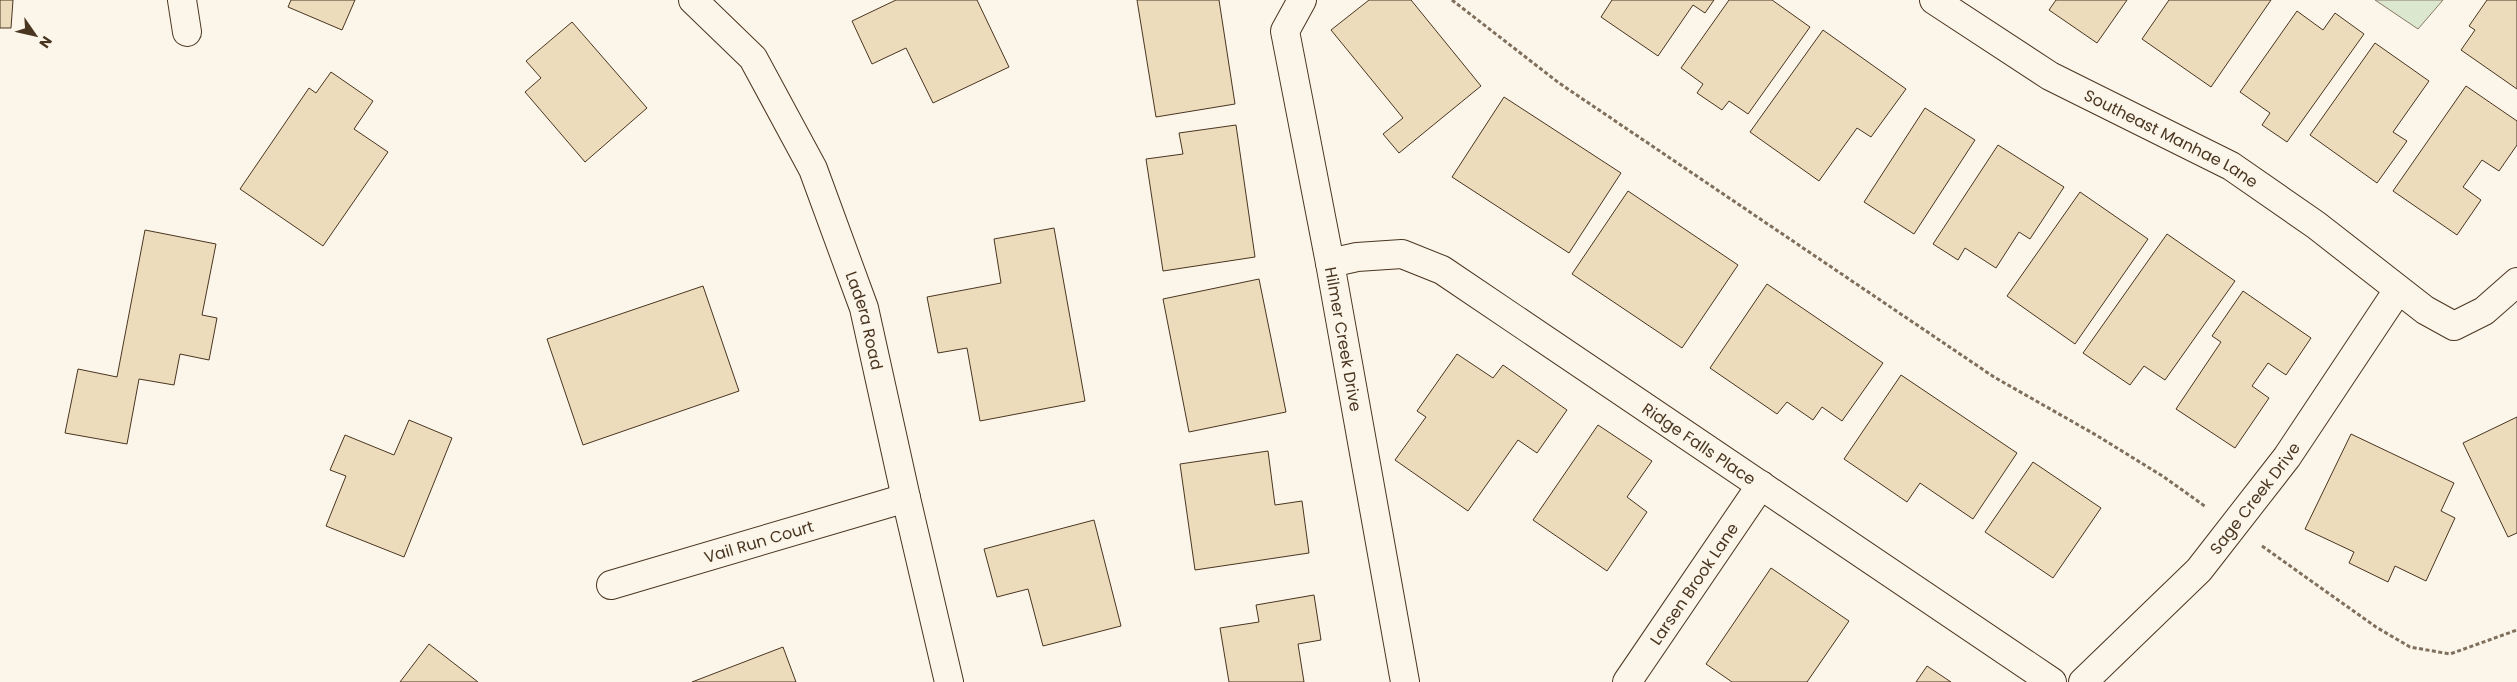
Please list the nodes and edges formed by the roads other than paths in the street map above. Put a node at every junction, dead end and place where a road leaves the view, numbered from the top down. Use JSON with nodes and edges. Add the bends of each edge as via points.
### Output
{"nodes":[{"id":1,"x":182,"y":0,"type":"edge"},
{"id":2,"x":693,"y":0,"type":"edge"},
{"id":3,"x":1302,"y":0,"type":"edge"},
{"id":4,"x":1934,"y":0,"type":"edge"},
{"id":5,"x":187,"y":32,"type":"dead end"},
{"id":6,"x":1330,"y":263,"type":"junction"},
{"id":7,"x":2517,"y":282,"type":"edge"},
{"id":8,"x":2398,"y":290,"type":"junction"},
{"id":9,"x":1760,"y":484,"type":"junction"},
{"id":10,"x":906,"y":498,"type":"junction"},
{"id":11,"x":611,"y":585,"type":"dead end"},
{"id":12,"x":949,"y":682,"type":"edge"},
{"id":13,"x":1405,"y":682,"type":"edge"},
{"id":14,"x":1627,"y":682,"type":"edge"},
{"id":15,"x":2052,"y":682,"type":"edge"},
{"id":16,"x":2083,"y":682,"type":"edge"}],
"edges":[{"from":1,"to":5,"type":"street"},
{"from":2,"to":10,"type":"street","name":"Ladera Road","via":[[753,58],[813,169],[864,308]]},
{"from":3,"to":6,"type":"street","name":"Hilmer Creek Drive","via":[[1284,31]]},
{"from":4,"to":8,"type":"street","name":"Southeast Manhae Lane","via":[[2050,76],[2231,166],[2316,225]]},
{"from":6,"to":9,"type":"street","name":"Ridge Falls Place","via":[[1402,254],[1442,270]]},
{"from":6,"to":13,"type":"street","name":"Hilmer Creek Drive"},
{"from":7,"to":8,"type":"street","name":"Southeast Manhae Lane","via":[[2484,311],[2454,326]]},
{"from":8,"to":16,"type":"street","name":"Sage Creek Drive","via":[[2287,457],[2199,570]]},
{"from":9,"to":14,"type":"street","name":"Larsen Brook Lane"},
{"from":9,"to":15,"type":"street","name":"Ridge Falls Place"},
{"from":10,"to":11,"type":"street","name":"Vail Run Court"},
{"from":10,"to":12,"type":"street","name":"Ladera Road"}]}
